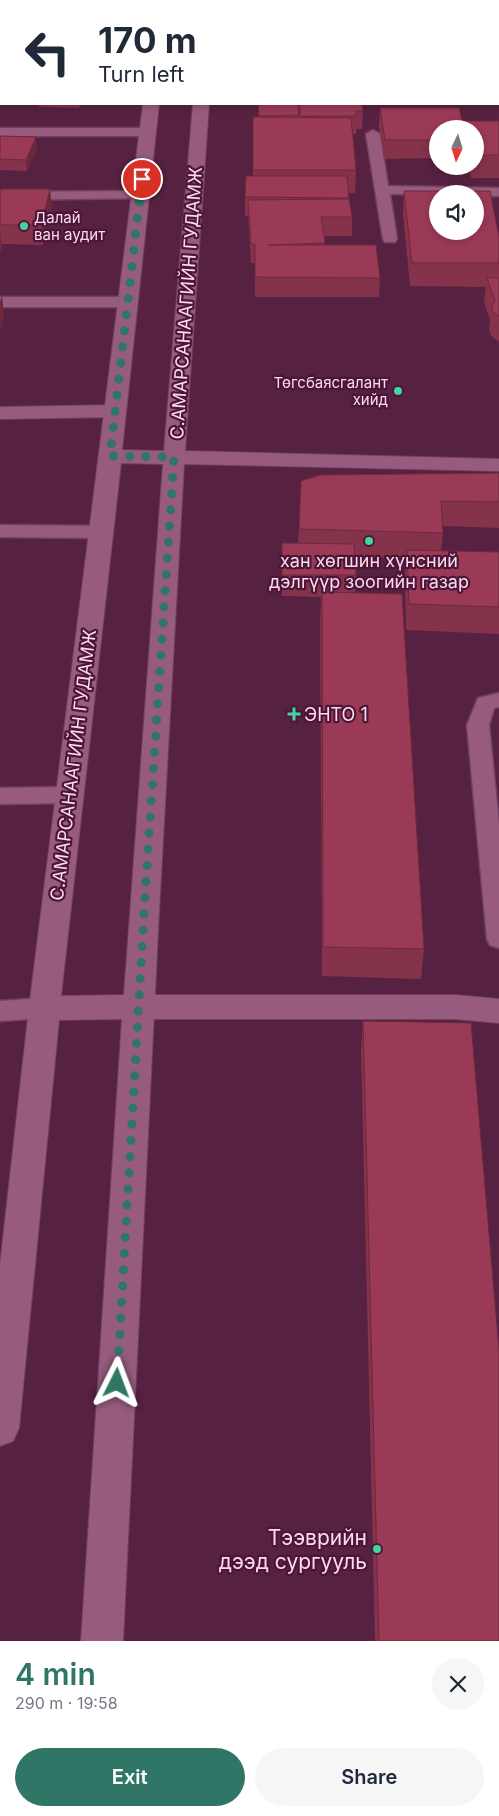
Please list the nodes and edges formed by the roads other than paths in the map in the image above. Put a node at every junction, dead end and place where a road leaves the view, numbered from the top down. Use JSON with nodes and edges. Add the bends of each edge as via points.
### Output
{"nodes":[{"id":1,"x":151,"y":105,"type":"edge"},
{"id":2,"x":201,"y":105,"type":"edge"},
{"id":3,"x":0,"y":132,"type":"edge"},
{"id":4,"x":147,"y":132,"type":"junction"},
{"id":5,"x":373,"y":134,"type":"dead end"},
{"id":6,"x":383,"y":190,"type":"junction"},
{"id":7,"x":499,"y":192,"type":"edge"},
{"id":8,"x":140,"y":195,"type":"junction"},
{"id":9,"x":0,"y":196,"type":"edge"},
{"id":10,"x":390,"y":240,"type":"dead end"},
{"id":11,"x":0,"y":302,"type":"edge"},
{"id":12,"x":127,"y":302,"type":"junction"},
{"id":13,"x":116,"y":411,"type":"junction"},
{"id":14,"x":0,"y":413,"type":"edge"},
{"id":15,"x":110,"y":456,"type":"junction"},
{"id":16,"x":174,"y":457,"type":"junction"},
{"id":17,"x":499,"y":464,"type":"edge"},
{"id":18,"x":0,"y":531,"type":"edge"},
{"id":19,"x":101,"y":532,"type":"junction"},
{"id":20,"x":499,"y":700,"type":"edge"},
{"id":21,"x":69,"y":795,"type":"junction"},
{"id":22,"x":0,"y":796,"type":"edge"},
{"id":23,"x":499,"y":940,"type":"edge"},
{"id":24,"x":139,"y":1007,"type":"junction"},
{"id":25,"x":44,"y":1008,"type":"junction"},
{"id":26,"x":499,"y":1010,"type":"edge"},
{"id":27,"x":0,"y":1011,"type":"edge"},
{"id":28,"x":9,"y":1260,"type":"edge"},
{"id":29,"x":0,"y":1428,"type":"edge"},
{"id":30,"x":102,"y":1641,"type":"edge"}],
"edges":[{"from":1,"to":4,"type":"main road","name":"С.АМАРСАНААГИЙН ГУДАМЖ"},
{"from":2,"to":16,"type":"main road","name":"С.АМАРСАНААГИЙН ГУДАМЖ"},
{"from":3,"to":4,"type":"lane"},
{"from":4,"to":8,"type":"main road","name":"С.АМАРСАНААГИЙН ГУДАМЖ"},
{"from":5,"to":6,"type":"lane"},
{"from":6,"to":7,"type":"lane"},
{"from":6,"to":10,"type":"lane"},
{"from":8,"to":9,"type":"lane"},
{"from":8,"to":12,"type":"main road","name":"С.АМАРСАНААГИЙН ГУДАМЖ"},
{"from":11,"to":12,"type":"lane"},
{"from":12,"to":13,"type":"main road","name":"С.АМАРСАНААГИЙН ГУДАМЖ"},
{"from":13,"to":14,"type":"main road"},
{"from":13,"to":15,"type":"main road","name":"С.АМАРСАНААГИЙН ГУДАМЖ"},
{"from":15,"to":16,"type":"main road"},
{"from":15,"to":19,"type":"main road","name":"С.АМАРСАНААГИЙН ГУДАМЖ"},
{"from":16,"to":17,"type":"main road"},
{"from":16,"to":24,"type":"main road","name":"С.АМАРСАНААГИЙН ГУДАМЖ"},
{"from":18,"to":19,"type":"lane"},
{"from":19,"to":21,"type":"main road","name":"С.АМАРСАНААГИЙН ГУДАМЖ"},
{"from":20,"to":23,"type":"lane","via":[[485,703],[478,725]]},
{"from":21,"to":22,"type":"lane"},
{"from":21,"to":25,"type":"main road","name":"С.АМАРСАНААГИЙН ГУДАМЖ"},
{"from":24,"to":25,"type":"main road"},
{"from":24,"to":26,"type":"main road","via":[[455,1007]]},
{"from":24,"to":30,"type":"main road","name":"С.АМАРСАНААГИЙН ГУДАМЖ"},
{"from":25,"to":27,"type":"lane"},
{"from":25,"to":28,"type":"main road","name":"С.АМАРСАНААГИЙН ГУДАМЖ"},
{"from":28,"to":29,"type":"main road","name":"С.АМАРСАНААГИЙН ГУДАМЖ"}]}
